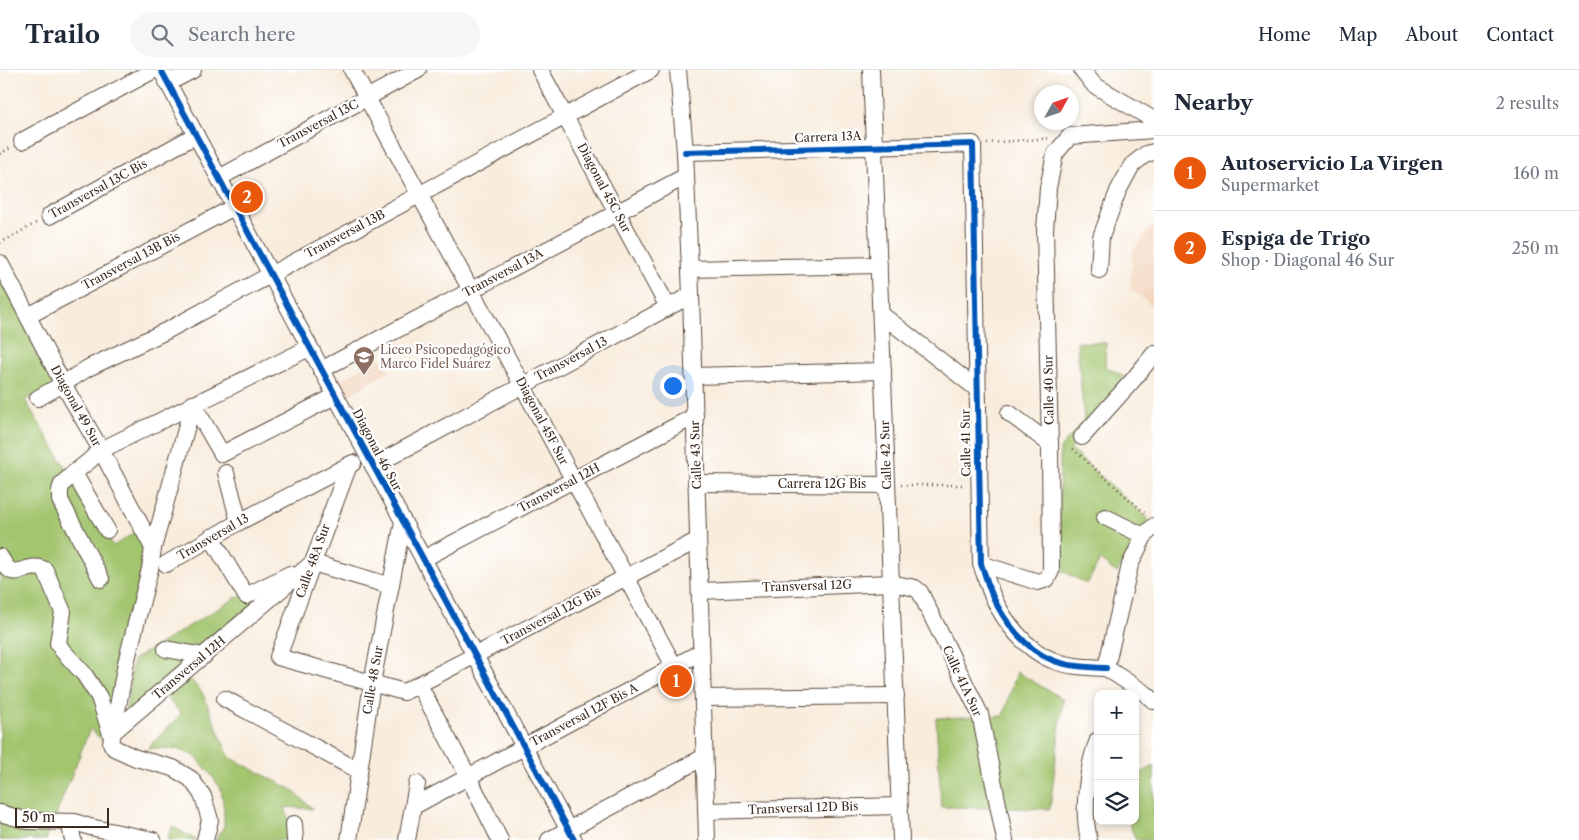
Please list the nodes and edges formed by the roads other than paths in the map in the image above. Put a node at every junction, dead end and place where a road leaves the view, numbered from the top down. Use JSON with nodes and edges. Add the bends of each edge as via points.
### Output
{"nodes":[{"id":1,"x":154,"y":70,"type":"edge"},
{"id":2,"x":193,"y":70,"type":"edge"},
{"id":3,"x":352,"y":70,"type":"edge"},
{"id":4,"x":418,"y":70,"type":"edge"},
{"id":5,"x":540,"y":70,"type":"edge"},
{"id":6,"x":651,"y":70,"type":"edge"},
{"id":7,"x":678,"y":70,"type":"edge"},
{"id":8,"x":871,"y":70,"type":"edge"},
{"id":9,"x":1082,"y":70,"type":"edge"},
{"id":10,"x":164,"y":77,"type":"edge"},
{"id":11,"x":367,"y":97,"type":"junction"},
{"id":12,"x":566,"y":117,"type":"junction"},
{"id":13,"x":1154,"y":120,"type":"edge"},
{"id":14,"x":1154,"y":130,"type":"edge"},
{"id":15,"x":196,"y":135,"type":"junction"},
{"id":16,"x":22,"y":141,"type":"dead end"},
{"id":17,"x":973,"y":144,"type":"joint"},
{"id":18,"x":874,"y":147,"type":"junction"},
{"id":19,"x":685,"y":152,"type":"junction"},
{"id":20,"x":1154,"y":152,"type":"edge"},
{"id":21,"x":686,"y":176,"type":"junction"},
{"id":22,"x":219,"y":178,"type":"junction"},
{"id":23,"x":419,"y":194,"type":"junction"},
{"id":24,"x":234,"y":207,"type":"junction"},
{"id":25,"x":617,"y":212,"type":"junction"},
{"id":26,"x":49,"y":216,"type":"road end"},
{"id":27,"x":0,"y":263,"type":"edge"},
{"id":28,"x":879,"y":265,"type":"junction"},
{"id":29,"x":690,"y":268,"type":"junction"},
{"id":30,"x":1099,"y":270,"type":"dead end"},
{"id":31,"x":270,"y":274,"type":"junction"},
{"id":32,"x":471,"y":290,"type":"junction"},
{"id":33,"x":691,"y":295,"type":"junction"},
{"id":34,"x":668,"y":307,"type":"junction"},
{"id":35,"x":881,"y":314,"type":"junction"},
{"id":36,"x":28,"y":316,"type":"junction"},
{"id":37,"x":309,"y":348,"type":"junction"},
{"id":38,"x":1152,"y":359,"type":"edge"},
{"id":39,"x":321,"y":370,"type":"junction"},
{"id":40,"x":883,"y":371,"type":"junction"},
{"id":41,"x":694,"y":376,"type":"junction"},
{"id":42,"x":64,"y":384,"type":"junction"},
{"id":43,"x":522,"y":385,"type":"junction"},
{"id":44,"x":977,"y":389,"type":"junction"},
{"id":45,"x":335,"y":396,"type":"junction"},
{"id":46,"x":38,"y":398,"type":"dead end"},
{"id":47,"x":193,"y":404,"type":"junction"},
{"id":48,"x":1009,"y":413,"type":"dead end"},
{"id":49,"x":695,"y":416,"type":"junction"},
{"id":50,"x":1078,"y":443,"type":"road end"},
{"id":51,"x":1050,"y":444,"type":"junction"},
{"id":52,"x":100,"y":450,"type":"junction"},
{"id":53,"x":370,"y":460,"type":"junction"},
{"id":54,"x":349,"y":465,"type":"junction"},
{"id":55,"x":226,"y":472,"type":"dead end"},
{"id":56,"x":74,"y":473,"type":"junction"},
{"id":57,"x":574,"y":480,"type":"junction"},
{"id":58,"x":696,"y":483,"type":"junction"},
{"id":59,"x":888,"y":485,"type":"junction"},
{"id":60,"x":1104,"y":517,"type":"dead end"},
{"id":61,"x":239,"y":522,"type":"junction"},
{"id":62,"x":403,"y":522,"type":"junction"},
{"id":63,"x":1149,"y":526,"type":"edge"},
{"id":64,"x":107,"y":530,"type":"dead end"},
{"id":65,"x":211,"y":537,"type":"junction"},
{"id":66,"x":698,"y":540,"type":"junction"},
{"id":67,"x":153,"y":548,"type":"junction"},
{"id":68,"x":0,"y":557,"type":"edge"},
{"id":69,"x":423,"y":559,"type":"junction"},
{"id":70,"x":312,"y":563,"type":"junction"},
{"id":71,"x":166,"y":564,"type":"dead end"},
{"id":72,"x":981,"y":564,"type":"junction"},
{"id":73,"x":626,"y":577,"type":"junction"},
{"id":74,"x":101,"y":579,"type":"dead end"},
{"id":75,"x":891,"y":583,"type":"junction"},
{"id":76,"x":391,"y":586,"type":"junction"},
{"id":77,"x":914,"y":588,"type":"joint"},
{"id":78,"x":700,"y":591,"type":"junction"},
{"id":79,"x":166,"y":649,"type":"dead end"},
{"id":80,"x":702,"y":652,"type":"junction"},
{"id":81,"x":204,"y":656,"type":"junction"},
{"id":82,"x":475,"y":656,"type":"junction"},
{"id":83,"x":674,"y":666,"type":"junction"},
{"id":84,"x":1106,"y":668,"type":"junction"},
{"id":85,"x":372,"y":683,"type":"junction"},
{"id":86,"x":412,"y":689,"type":"junction"},
{"id":87,"x":896,"y":696,"type":"junction"},
{"id":88,"x":703,"y":698,"type":"junction"},
{"id":89,"x":225,"y":699,"type":"dead end"},
{"id":90,"x":1145,"y":700,"type":"edge"},
{"id":91,"x":111,"y":734,"type":"junction"},
{"id":92,"x":524,"y":747,"type":"junction"},
{"id":93,"x":1094,"y":753,"type":"edge"},
{"id":94,"x":704,"y":758,"type":"junction"},
{"id":95,"x":359,"y":771,"type":"junction"},
{"id":96,"x":468,"y":776,"type":"junction"},
{"id":97,"x":417,"y":784,"type":"dead end"},
{"id":98,"x":414,"y":806,"type":"junction"},
{"id":99,"x":900,"y":806,"type":"junction"},
{"id":100,"x":706,"y":811,"type":"junction"},
{"id":101,"x":0,"y":813,"type":"edge"},
{"id":102,"x":75,"y":822,"type":"junction"},
{"id":103,"x":571,"y":835,"type":"edge"},
{"id":104,"x":73,"y":840,"type":"edge"},
{"id":105,"x":152,"y":840,"type":"edge"},
{"id":106,"x":205,"y":840,"type":"edge"},
{"id":107,"x":349,"y":840,"type":"edge"},
{"id":108,"x":407,"y":840,"type":"edge"},
{"id":109,"x":500,"y":840,"type":"edge"},
{"id":110,"x":549,"y":840,"type":"edge"},
{"id":111,"x":707,"y":840,"type":"edge"},
{"id":112,"x":901,"y":840,"type":"edge"},
{"id":113,"x":1005,"y":840,"type":"edge"},
{"id":114,"x":1089,"y":840,"type":"edge"}],
"edges":[{"from":1,"to":16,"type":"street"},
{"from":2,"to":10,"type":"street"},
{"from":3,"to":11,"type":"street","name":"Diagonal 45F Sur"},
{"from":4,"to":11,"type":"street","name":"Transversal 13C"},
{"from":5,"to":12,"type":"street","name":"Diagonal 45C Sur"},
{"from":6,"to":12,"type":"street","name":"Transversal 13B"},
{"from":7,"to":19,"type":"street","name":"Calle 43 Sur"},
{"from":8,"to":18,"type":"street","name":"Calle 42 Sur"},
{"from":9,"to":13,"type":"street","via":[[1094,85]]},
{"from":10,"to":15,"type":"street","name":"Diagonal 46 Sur"},
{"from":11,"to":22,"type":"street","name":"Transversal 13C"},
{"from":11,"to":23,"type":"street","name":"Diagonal 45F Sur"},
{"from":12,"to":23,"type":"street","name":"Transversal 13B"},
{"from":12,"to":25,"type":"street","name":"Diagonal 45C Sur"},
{"from":14,"to":51,"type":"street","name":"Calle 40 Sur","via":[[1070,136],[1056,154],[1048,188],[1046,230]]},
{"from":15,"to":22,"type":"street","name":"Diagonal 46 Sur"},
{"from":15,"to":26,"type":"street","name":"Transversal 13C Bis"},
{"from":17,"to":18,"type":"street","name":"Carrera 13A"},
{"from":17,"to":44,"type":"street","name":"Calle 41 Sur"},
{"from":18,"to":19,"type":"street","name":"Carrera 13A"},
{"from":18,"to":28,"type":"street","name":"Calle 42 Sur"},
{"from":19,"to":21,"type":"street","name":"Calle 43 Sur"},
{"from":20,"to":30,"type":"street","via":[[1132,165],[1118,191],[1101,237]]},
{"from":21,"to":25,"type":"street","name":"Transversal 13A"},
{"from":21,"to":29,"type":"street","name":"Calle 43 Sur"},
{"from":22,"to":24,"type":"street","name":"Diagonal 46 Sur"},
{"from":23,"to":31,"type":"street","name":"Transversal 13B"},
{"from":23,"to":32,"type":"street","name":"Diagonal 45F Sur"},
{"from":24,"to":31,"type":"street","name":"Diagonal 46 Sur"},
{"from":24,"to":36,"type":"street","name":"Transversal 13B Bis"},
{"from":25,"to":32,"type":"street","name":"Transversal 13A"},
{"from":25,"to":34,"type":"street","name":"Diagonal 45C Sur"},
{"from":27,"to":36,"type":"street","name":"Diagonal 49 Sur"},
{"from":28,"to":29,"type":"street"},
{"from":28,"to":35,"type":"street","name":"Calle 42 Sur"},
{"from":29,"to":33,"type":"street","name":"Calle 43 Sur"},
{"from":31,"to":37,"type":"street","name":"Diagonal 46 Sur"},
{"from":31,"to":42,"type":"street","name":"Transversal 13B","via":[[168,330],[88,368]]},
{"from":32,"to":39,"type":"street","name":"Transversal 13A"},
{"from":32,"to":43,"type":"street","name":"Diagonal 45F Sur"},
{"from":33,"to":34,"type":"street","name":"Transversal 13"},
{"from":33,"to":41,"type":"street","name":"Calle 43 Sur"},
{"from":34,"to":43,"type":"street","name":"Transversal 13"},
{"from":35,"to":40,"type":"street","name":"Calle 42 Sur"},
{"from":35,"to":44,"type":"street"},
{"from":36,"to":42,"type":"street","name":"Diagonal 49 Sur"},
{"from":37,"to":39,"type":"street","name":"Diagonal 46 Sur"},
{"from":37,"to":47,"type":"street"},
{"from":38,"to":50,"type":"street"},
{"from":39,"to":45,"type":"street","name":"Diagonal 46 Sur"},
{"from":40,"to":41,"type":"street"},
{"from":40,"to":59,"type":"street","name":"Calle 42 Sur"},
{"from":41,"to":49,"type":"street","name":"Calle 43 Sur"},
{"from":42,"to":46,"type":"street","name":"Transversal 13B"},
{"from":42,"to":52,"type":"street","name":"Diagonal 49 Sur"},
{"from":43,"to":53,"type":"street","name":"Transversal 13"},
{"from":43,"to":57,"type":"street","name":"Diagonal 45F Sur"},
{"from":44,"to":72,"type":"street","name":"Calle 41 Sur"},
{"from":45,"to":47,"type":"street","via":[[222,454]]},
{"from":45,"to":53,"type":"street","name":"Diagonal 46 Sur"},
{"from":47,"to":52,"type":"street"},
{"from":47,"to":67,"type":"street"},
{"from":48,"to":51,"type":"street"},
{"from":49,"to":57,"type":"street","name":"Transversal 12H"},
{"from":49,"to":58,"type":"street","name":"Calle 43 Sur"},
{"from":51,"to":72,"type":"street","name":"Calle 40 Sur","via":[[1051,571],[1047,579],[1038,582]]},
{"from":52,"to":56,"type":"street"},
{"from":52,"to":67,"type":"street","name":"Diagonal 49 Sur"},
{"from":53,"to":54,"type":"street","name":"Transversal 13"},
{"from":53,"to":62,"type":"street","name":"Diagonal 46 Sur"},
{"from":54,"to":61,"type":"street","name":"Transversal 13"},
{"from":54,"to":70,"type":"street","name":"Calle 48A Sur"},
{"from":55,"to":61,"type":"street"},
{"from":56,"to":64,"type":"street"},
{"from":56,"to":74,"type":"street","via":[[62,484],[60,500]]},
{"from":57,"to":69,"type":"street","name":"Transversal 12H"},
{"from":57,"to":73,"type":"street","name":"Diagonal 45F Sur"},
{"from":58,"to":59,"type":"street","name":"Carrera 12G Bis"},
{"from":58,"to":66,"type":"street","name":"Calle 43 Sur"},
{"from":59,"to":75,"type":"street","name":"Calle 42 Sur"},
{"from":60,"to":63,"type":"street"},
{"from":61,"to":65,"type":"street","name":"Transversal 13"},
{"from":62,"to":69,"type":"street","name":"Diagonal 46 Sur"},
{"from":62,"to":76,"type":"street","name":"Calle 48 Sur"},
{"from":63,"to":84,"type":"street","via":[[1130,565]]},
{"from":65,"to":70,"type":"street","via":[[246,596]]},
{"from":65,"to":71,"type":"street","name":"Transversal 13"},
{"from":66,"to":73,"type":"street","name":"Transversal 12G Bis"},
{"from":66,"to":78,"type":"street","name":"Calle 43 Sur"},
{"from":67,"to":91,"type":"street"},
{"from":68,"to":91,"type":"street","via":[[9,570],[16,572],[34,567],[45,570],[63,612],[58,643],[99,696]]},
{"from":69,"to":82,"type":"street","name":"Diagonal 46 Sur"},
{"from":70,"to":76,"type":"street"},
{"from":70,"to":81,"type":"street","name":"Transversal 12H"},
{"from":70,"to":85,"type":"street","name":"Calle 48A Sur","via":[[278,657]]},
{"from":72,"to":84,"type":"street","name":"Calle 41 Sur","via":[[992,596],[1026,644],[1052,660]]},
{"from":73,"to":82,"type":"street","name":"Transversal 12G Bis"},
{"from":73,"to":83,"type":"street","name":"Diagonal 45F Sur"},
{"from":75,"to":77,"type":"street","name":"Transversal 12G"},
{"from":75,"to":78,"type":"street","name":"Transversal 12G"},
{"from":75,"to":87,"type":"street","name":"Calle 42 Sur"},
{"from":76,"to":85,"type":"street","name":"Calle 48 Sur"},
{"from":77,"to":113,"type":"street","name":"Calle 41A Sur","via":[[920,592],[980,714]]},
{"from":78,"to":80,"type":"street","name":"Calle 43 Sur"},
{"from":79,"to":81,"type":"street"},
{"from":80,"to":83,"type":"street","name":"Transversal 12F Bis A"},
{"from":80,"to":88,"type":"street","name":"Calle 43 Sur"},
{"from":81,"to":91,"type":"street","name":"Transversal 12H"},
{"from":82,"to":86,"type":"street","name":"Transversal 12G Bis"},
{"from":82,"to":92,"type":"street","name":"Diagonal 46 Sur"},
{"from":83,"to":92,"type":"street","name":"Transversal 12F Bis A"},
{"from":84,"to":90,"type":"street"},
{"from":85,"to":86,"type":"street"},
{"from":85,"to":95,"type":"street","name":"Calle 48 Sur"},
{"from":86,"to":96,"type":"street"},
{"from":87,"to":88,"type":"street"},
{"from":87,"to":99,"type":"street","name":"Calle 42 Sur"},
{"from":88,"to":94,"type":"street","name":"Calle 43 Sur"},
{"from":89,"to":95,"type":"street"},
{"from":91,"to":106,"type":"street","via":[[114,748],[173,768],[191,779],[203,796],[210,820]]},
{"from":92,"to":96,"type":"street","name":"Transversal 12F Bis A"},
{"from":92,"to":103,"type":"street","name":"Diagonal 46 Sur"},
{"from":93,"to":114,"type":"street","via":[[1085,810]]},
{"from":94,"to":100,"type":"street","name":"Calle 43 Sur"},
{"from":94,"to":103,"type":"street"},
{"from":95,"to":107,"type":"street","name":"Calle 48 Sur"},
{"from":96,"to":98,"type":"street","name":"Transversal 12F Bis A"},
{"from":96,"to":109,"type":"street"},
{"from":97,"to":98,"type":"street"},
{"from":98,"to":108,"type":"street"},
{"from":99,"to":100,"type":"street","name":"Transversal 12D Bis"},
{"from":99,"to":112,"type":"street","name":"Calle 42 Sur"},
{"from":100,"to":111,"type":"street","name":"Calle 43 Sur"},
{"from":101,"to":102,"type":"street","via":[[28,821]]},
{"from":102,"to":104,"type":"street","via":[[71,831]]},
{"from":102,"to":105,"type":"street"},
{"from":103,"to":110,"type":"street"}]}
